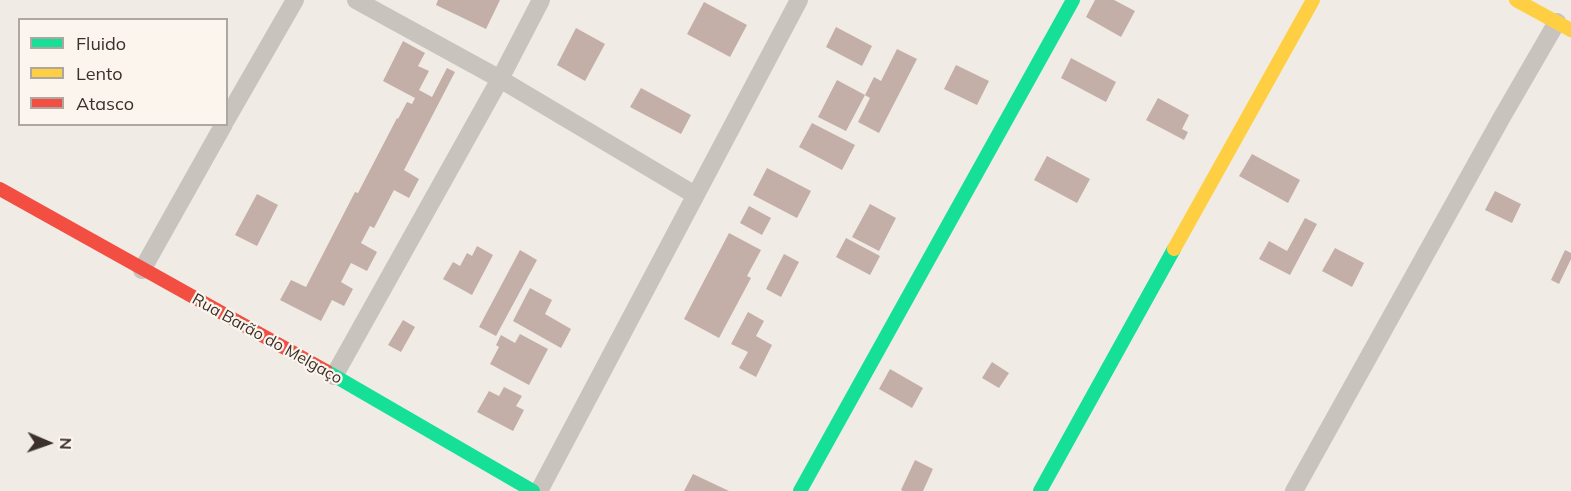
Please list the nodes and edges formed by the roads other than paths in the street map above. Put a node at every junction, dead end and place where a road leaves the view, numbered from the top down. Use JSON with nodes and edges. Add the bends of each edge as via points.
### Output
{"nodes":[{"id":1,"x":295,"y":0,"type":"edge"},
{"id":2,"x":356,"y":0,"type":"edge"},
{"id":3,"x":542,"y":0,"type":"edge"},
{"id":4,"x":800,"y":0,"type":"edge"},
{"id":5,"x":1073,"y":0,"type":"edge"},
{"id":6,"x":1313,"y":0,"type":"edge"},
{"id":7,"x":1516,"y":0,"type":"edge"},
{"id":8,"x":1564,"y":26,"type":"edge"},
{"id":9,"x":500,"y":79,"type":"junction"},
{"id":10,"x":228,"y":117,"type":"edge"},
{"id":11,"x":223,"y":126,"type":"edge"},
{"id":12,"x":0,"y":189,"type":"edge"},
{"id":13,"x":695,"y":195,"type":"junction"},
{"id":14,"x":142,"y":270,"type":"junction"},
{"id":15,"x":334,"y":376,"type":"junction"},
{"id":16,"x":533,"y":491,"type":"edge"},
{"id":17,"x":539,"y":491,"type":"edge"},
{"id":18,"x":800,"y":491,"type":"edge"},
{"id":19,"x":1040,"y":491,"type":"edge"},
{"id":20,"x":1294,"y":491,"type":"edge"}],
"edges":[{"from":1,"to":10,"type":"street"},
{"from":2,"to":9,"type":"street"},
{"from":3,"to":9,"type":"street"},
{"from":4,"to":13,"type":"street"},
{"from":5,"to":18,"type":"street"},
{"from":6,"to":19,"type":"street"},
{"from":7,"to":8,"type":"street"},
{"from":8,"to":20,"type":"street","via":[[1502,117]]},
{"from":9,"to":13,"type":"street"},
{"from":9,"to":15,"type":"street"},
{"from":11,"to":14,"type":"street"},
{"from":12,"to":14,"type":"street","name":"Rua Barão do Melgaço"},
{"from":13,"to":17,"type":"street"},
{"from":14,"to":15,"type":"street","name":"Rua Barão do Melgaço"},
{"from":15,"to":16,"type":"street","name":"Rua Barão do Melgaço"}]}
